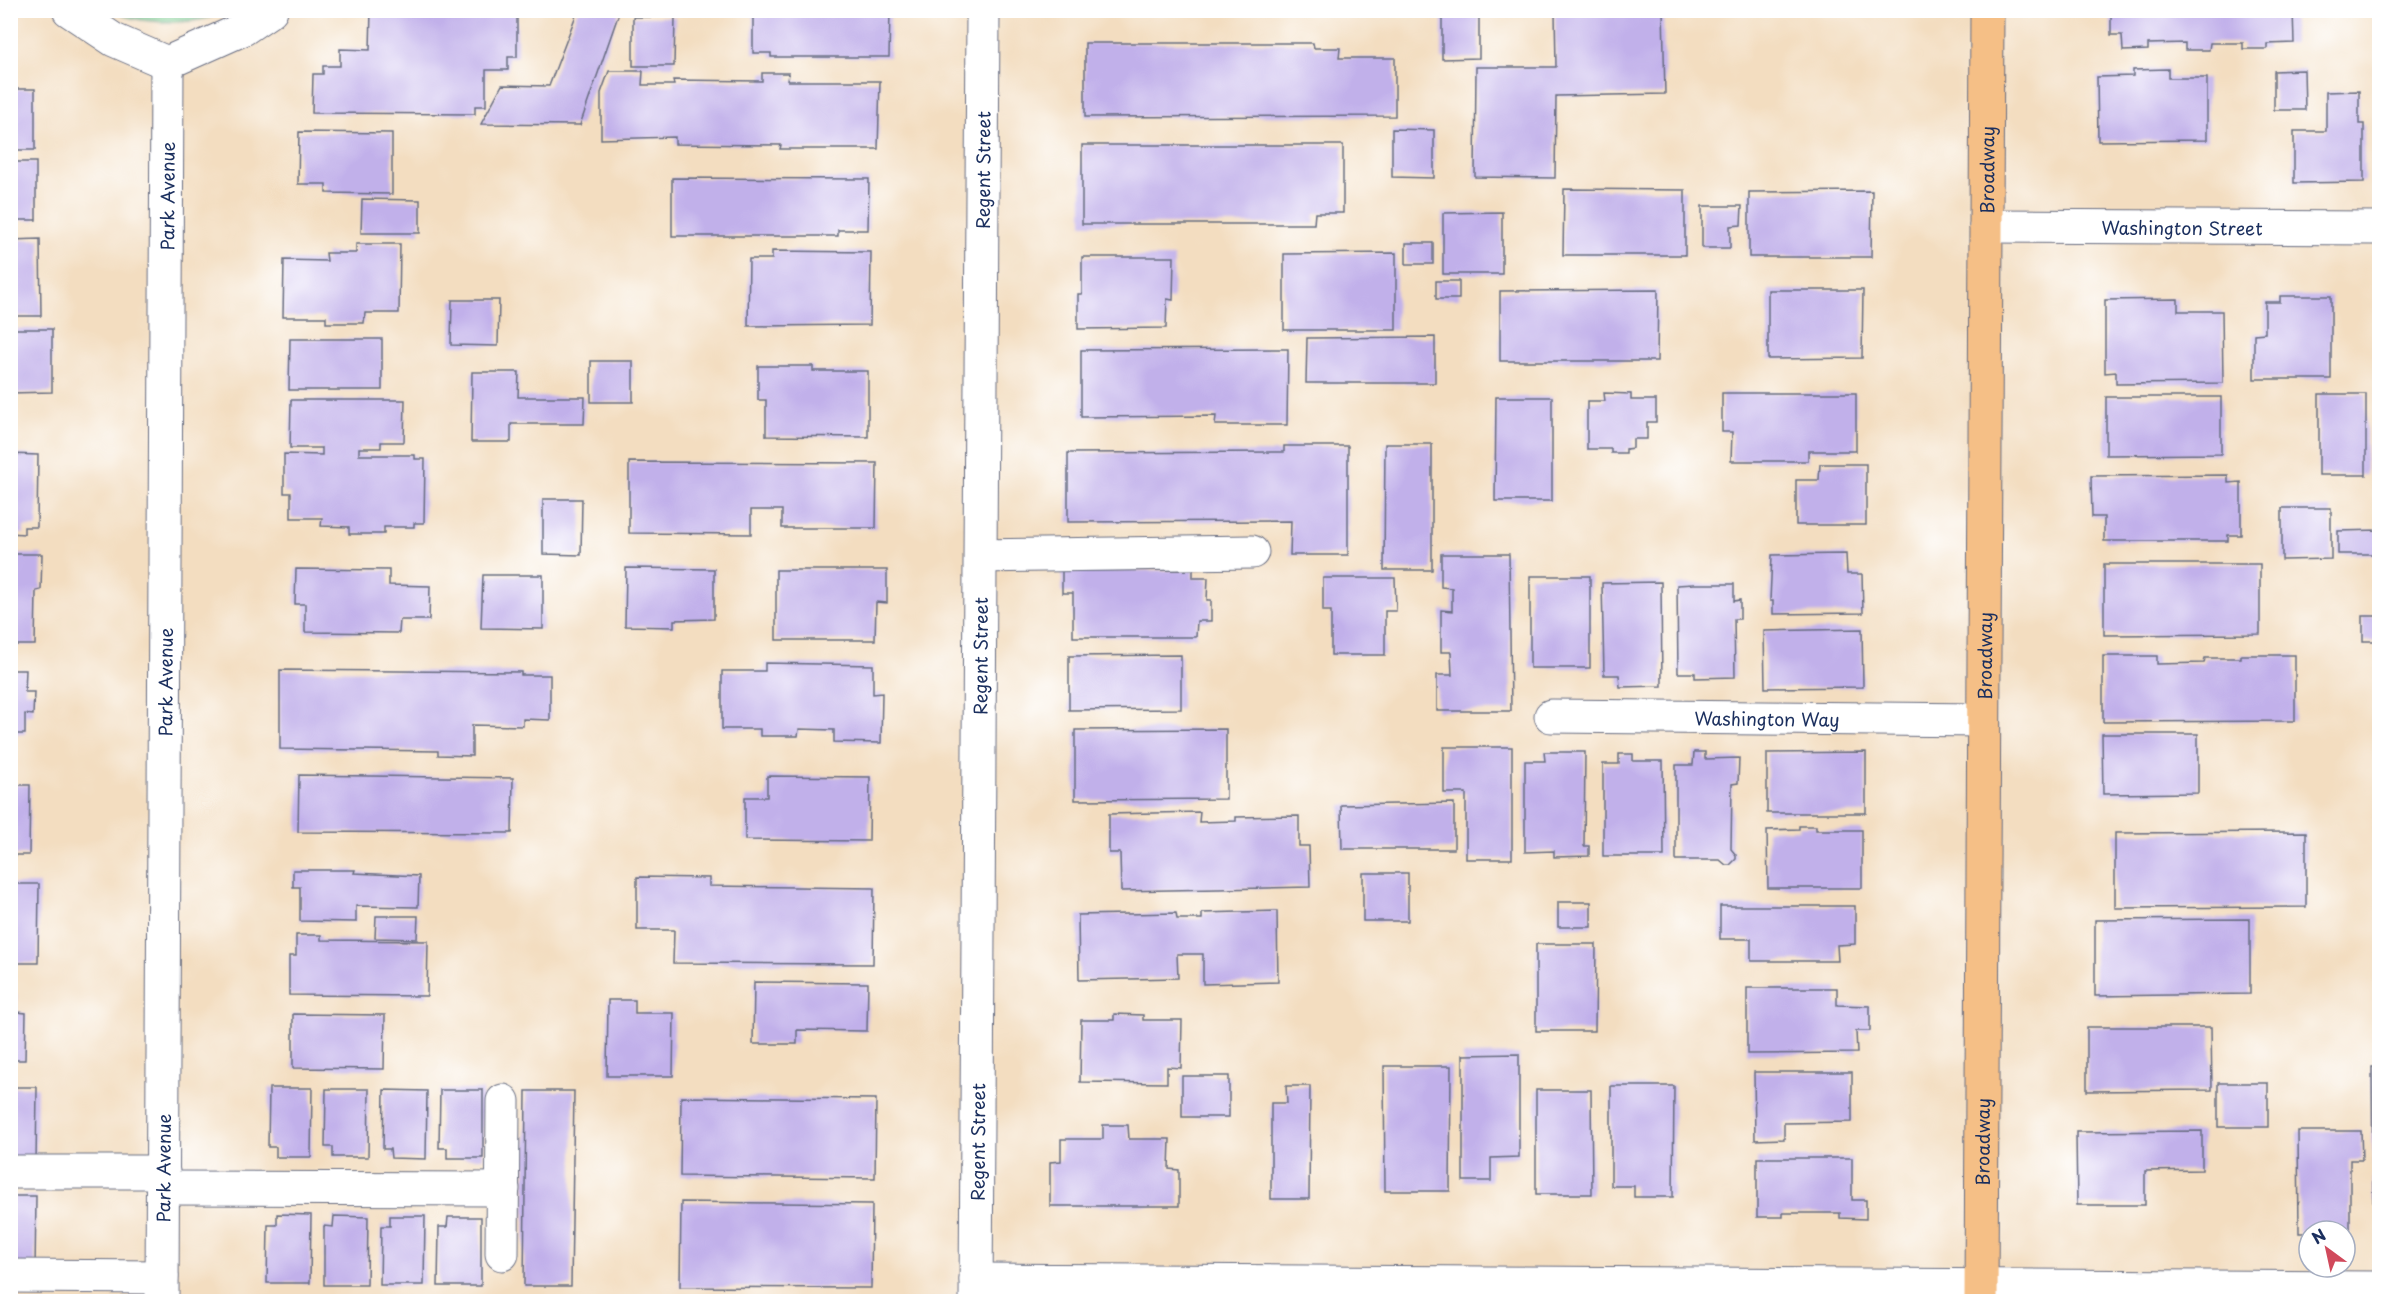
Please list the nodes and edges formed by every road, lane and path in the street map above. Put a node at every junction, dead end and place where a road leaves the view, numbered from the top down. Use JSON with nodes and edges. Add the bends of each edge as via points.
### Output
{"nodes":[{"id":1,"x":69,"y":10,"type":"edge"},
{"id":2,"x":270,"y":10,"type":"edge"},
{"id":3,"x":982,"y":10,"type":"edge"},
{"id":4,"x":1987,"y":10,"type":"edge"},
{"id":5,"x":167,"y":63,"type":"junction"},
{"id":6,"x":1986,"y":226,"type":"junction"},
{"id":7,"x":2379,"y":228,"type":"edge"},
{"id":8,"x":1252,"y":552,"type":"dead end"},
{"id":9,"x":981,"y":556,"type":"junction"},
{"id":10,"x":1551,"y":716,"type":"dead end"},
{"id":11,"x":1983,"y":720,"type":"junction"},
{"id":12,"x":503,"y":1101,"type":"dead end"},
{"id":13,"x":10,"y":1172,"type":"edge"},
{"id":14,"x":163,"y":1180,"type":"junction"},
{"id":15,"x":503,"y":1189,"type":"junction"},
{"id":16,"x":502,"y":1254,"type":"dead end"},
{"id":17,"x":10,"y":1276,"type":"edge"},
{"id":18,"x":2379,"y":1288,"type":"edge"},
{"id":19,"x":162,"y":1289,"type":"edge"},
{"id":20,"x":976,"y":1291,"type":"edge"},
{"id":21,"x":1981,"y":1293,"type":"edge"}],
"edges":[{"from":1,"to":5,"type":"street","via":[[114,40]]},
{"from":2,"to":5,"type":"street","via":[[243,29]]},
{"from":3,"to":9,"type":"street","name":"Regent Street"},
{"from":4,"to":6,"type":"main road","name":"Broadway"},
{"from":5,"to":14,"type":"street","name":"Park Avenue"},
{"from":6,"to":7,"type":"street","name":"Washington Street"},
{"from":6,"to":11,"type":"main road","name":"Broadway"},
{"from":8,"to":9,"type":"street"},
{"from":9,"to":20,"type":"street","name":"Regent Street"},
{"from":10,"to":11,"type":"street","name":"Washington Way"},
{"from":11,"to":21,"type":"main road","name":"Broadway"},
{"from":12,"to":15,"type":"street"},
{"from":13,"to":14,"type":"street"},
{"from":14,"to":15,"type":"street"},
{"from":14,"to":19,"type":"street","name":"Park Avenue"},
{"from":15,"to":16,"type":"street"},
{"from":17,"to":19,"type":"street"},
{"from":18,"to":21,"type":"street"},
{"from":20,"to":21,"type":"street"}]}
